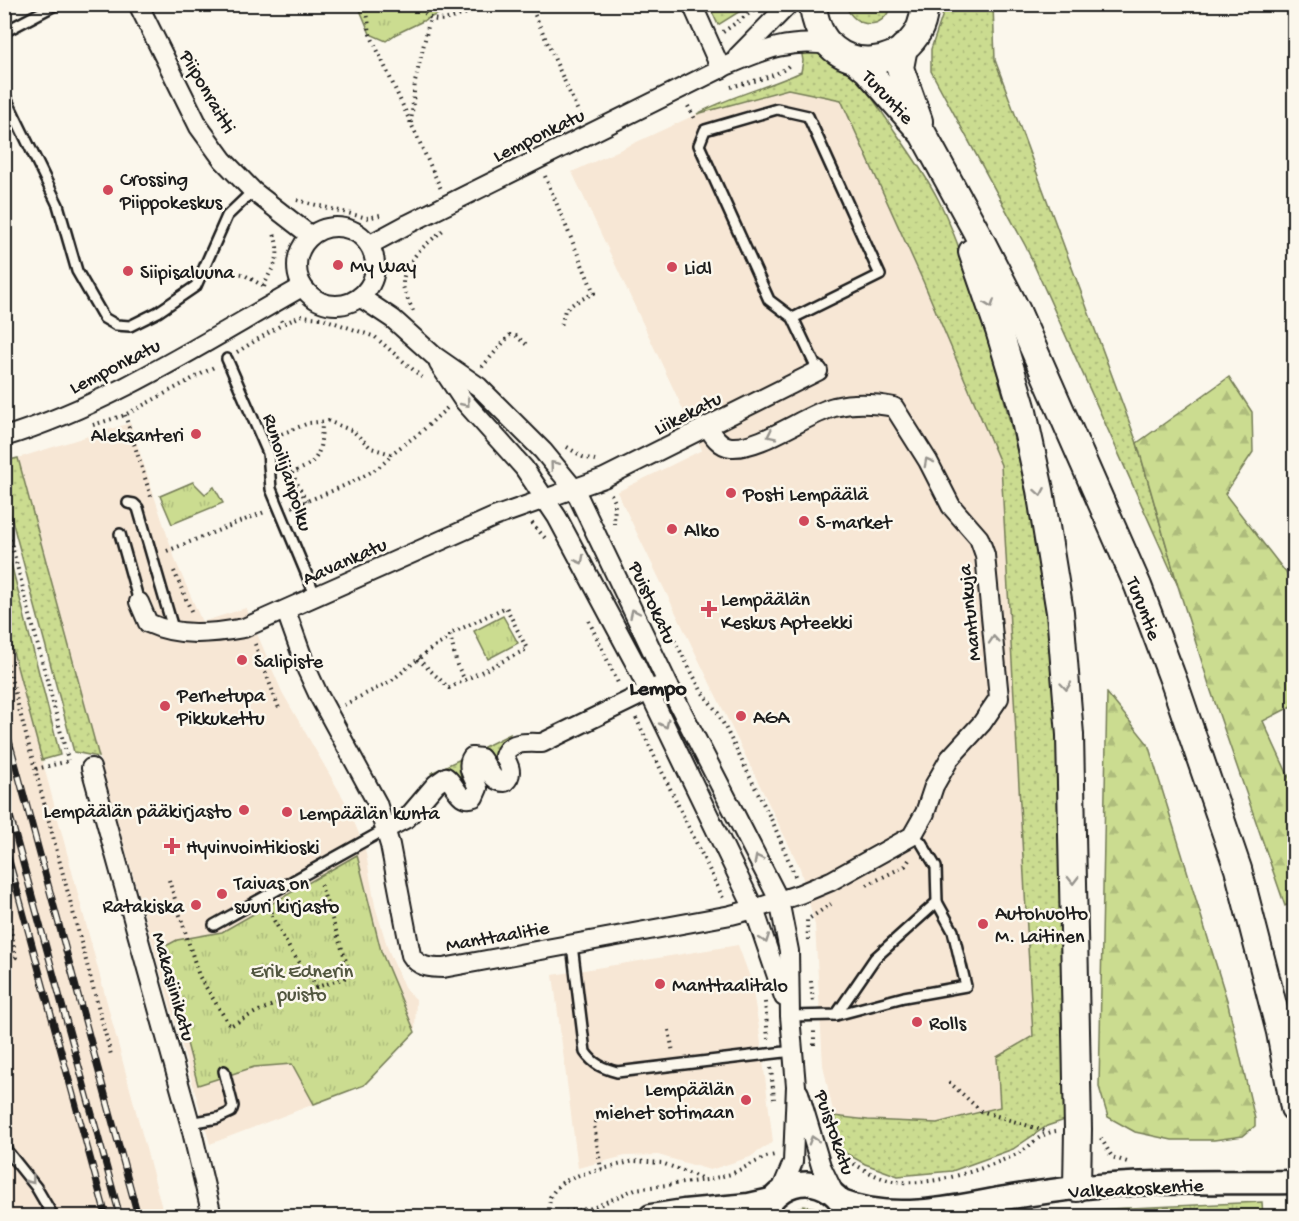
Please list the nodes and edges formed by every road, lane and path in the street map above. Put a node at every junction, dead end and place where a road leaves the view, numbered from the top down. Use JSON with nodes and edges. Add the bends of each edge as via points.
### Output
{"nodes":[{"id":1,"x":57,"y":4,"type":"edge"},
{"id":2,"x":138,"y":4,"type":"edge"},
{"id":3,"x":366,"y":4,"type":"edge"},
{"id":4,"x":486,"y":4,"type":"edge"},
{"id":5,"x":530,"y":4,"type":"edge"},
{"id":6,"x":692,"y":4,"type":"edge"},
{"id":7,"x":761,"y":4,"type":"edge"},
{"id":8,"x":789,"y":4,"type":"edge"},
{"id":9,"x":813,"y":4,"type":"edge"},
{"id":10,"x":924,"y":4,"type":"edge"},
{"id":11,"x":420,"y":6,"type":"edge"},
{"id":12,"x":430,"y":18,"type":"junction"},
{"id":13,"x":4,"y":32,"type":"edge"},
{"id":14,"x":709,"y":42,"type":"junction"},
{"id":15,"x":829,"y":45,"type":"junction"},
{"id":16,"x":904,"y":47,"type":"junction"},
{"id":17,"x":855,"y":60,"type":"junction"},
{"id":18,"x":724,"y":67,"type":"junction"},
{"id":19,"x":4,"y":94,"type":"edge"},
{"id":20,"x":591,"y":114,"type":"dead end"},
{"id":21,"x":411,"y":124,"type":"junction"},
{"id":22,"x":923,"y":134,"type":"junction"},
{"id":23,"x":943,"y":170,"type":"junction"},
{"id":24,"x":545,"y":175,"type":"dead end"},
{"id":25,"x":450,"y":184,"type":"dead end"},
{"id":26,"x":441,"y":189,"type":"junction"},
{"id":27,"x":253,"y":191,"type":"junction"},
{"id":28,"x":431,"y":195,"type":"dead end"},
{"id":29,"x":388,"y":214,"type":"dead end"},
{"id":30,"x":283,"y":215,"type":"junction"},
{"id":31,"x":311,"y":236,"type":"junction"},
{"id":32,"x":369,"y":245,"type":"junction"},
{"id":33,"x":204,"y":270,"type":"junction"},
{"id":34,"x":263,"y":286,"type":"junction"},
{"id":35,"x":302,"y":287,"type":"junction"},
{"id":36,"x":360,"y":297,"type":"junction"},
{"id":37,"x":273,"y":303,"type":"junction"},
{"id":38,"x":793,"y":318,"type":"junction"},
{"id":39,"x":561,"y":326,"type":"dead end"},
{"id":40,"x":526,"y":345,"type":"dead end"},
{"id":41,"x":433,"y":355,"type":"junction"},
{"id":42,"x":227,"y":359,"type":"dead end"},
{"id":43,"x":818,"y":371,"type":"joint"},
{"id":44,"x":477,"y":372,"type":"dead end"},
{"id":45,"x":425,"y":379,"type":"dead end"},
{"id":46,"x":445,"y":400,"type":"dead end"},
{"id":47,"x":322,"y":422,"type":"junction"},
{"id":48,"x":708,"y":426,"type":"junction"},
{"id":49,"x":4,"y":436,"type":"edge"},
{"id":50,"x":263,"y":442,"type":"junction"},
{"id":51,"x":391,"y":454,"type":"junction"},
{"id":52,"x":292,"y":473,"type":"junction"},
{"id":53,"x":269,"y":477,"type":"junction"},
{"id":54,"x":575,"y":490,"type":"junction"},
{"id":55,"x":545,"y":499,"type":"junction"},
{"id":56,"x":306,"y":501,"type":"junction"},
{"id":57,"x":128,"y":503,"type":"dead end"},
{"id":58,"x":519,"y":507,"type":"junction"},
{"id":59,"x":279,"y":509,"type":"junction"},
{"id":60,"x":4,"y":516,"type":"edge"},
{"id":61,"x":120,"y":534,"type":"dead end"},
{"id":62,"x":547,"y":540,"type":"dead end"},
{"id":63,"x":167,"y":551,"type":"dead end"},
{"id":64,"x":315,"y":597,"type":"junction"},
{"id":65,"x":139,"y":602,"type":"joint"},
{"id":66,"x":286,"y":611,"type":"junction"},
{"id":67,"x":586,"y":616,"type":"dead end"},
{"id":68,"x":174,"y":632,"type":"junction"},
{"id":69,"x":450,"y":634,"type":"junction"},
{"id":70,"x":255,"y":644,"type":"dead end"},
{"id":71,"x":4,"y":652,"type":"edge"},
{"id":72,"x":418,"y":659,"type":"junction"},
{"id":73,"x":465,"y":680,"type":"junction"},
{"id":74,"x":667,"y":682,"type":"junction"},
{"id":75,"x":648,"y":691,"type":"junction"},
{"id":76,"x":628,"y":702,"type":"junction"},
{"id":77,"x":280,"y":711,"type":"dead end"},
{"id":78,"x":327,"y":713,"type":"junction"},
{"id":79,"x":92,"y":768,"type":"dead end"},
{"id":80,"x":36,"y":769,"type":"junction"},
{"id":81,"x":386,"y":829,"type":"junction"},
{"id":82,"x":916,"y":839,"type":"junction"},
{"id":83,"x":169,"y":880,"type":"dead end"},
{"id":84,"x":320,"y":883,"type":"dead end"},
{"id":85,"x":864,"y":887,"type":"dead end"},
{"id":86,"x":4,"y":892,"type":"edge"},
{"id":87,"x":779,"y":900,"type":"junction"},
{"id":88,"x":937,"y":902,"type":"junction"},
{"id":89,"x":833,"y":903,"type":"dead end"},
{"id":90,"x":754,"y":909,"type":"junction"},
{"id":91,"x":270,"y":913,"type":"dead end"},
{"id":92,"x":731,"y":915,"type":"junction"},
{"id":93,"x":214,"y":925,"type":"dead end"},
{"id":94,"x":572,"y":945,"type":"junction"},
{"id":95,"x":808,"y":947,"type":"dead end"},
{"id":96,"x":4,"y":966,"type":"edge"},
{"id":97,"x":810,"y":974,"type":"dead end"},
{"id":98,"x":317,"y":987,"type":"junction"},
{"id":99,"x":764,"y":998,"type":"dead end"},
{"id":100,"x":836,"y":1015,"type":"junction"},
{"id":101,"x":790,"y":1016,"type":"junction"},
{"id":102,"x":814,"y":1016,"type":"junction"},
{"id":103,"x":669,"y":1030,"type":"dead end"},
{"id":104,"x":793,"y":1052,"type":"junction"},
{"id":105,"x":770,"y":1054,"type":"junction"},
{"id":106,"x":111,"y":1055,"type":"dead end"},
{"id":107,"x":675,"y":1065,"type":"junction"},
{"id":108,"x":224,"y":1071,"type":"dead end"},
{"id":109,"x":949,"y":1082,"type":"dead end"},
{"id":110,"x":796,"y":1086,"type":"junction"},
{"id":111,"x":775,"y":1107,"type":"dead end"},
{"id":112,"x":1294,"y":1108,"type":"edge"},
{"id":113,"x":599,"y":1110,"type":"dead end"},
{"id":114,"x":190,"y":1123,"type":"junction"},
{"id":115,"x":1078,"y":1129,"type":"junction"},
{"id":116,"x":1048,"y":1132,"type":"junction"},
{"id":117,"x":4,"y":1147,"type":"edge"},
{"id":118,"x":817,"y":1152,"type":"junction"},
{"id":119,"x":794,"y":1154,"type":"junction"},
{"id":120,"x":1131,"y":1163,"type":"dead end"},
{"id":121,"x":601,"y":1169,"type":"junction"},
{"id":122,"x":706,"y":1180,"type":"junction"},
{"id":123,"x":1294,"y":1182,"type":"edge"},
{"id":124,"x":1077,"y":1188,"type":"junction"},
{"id":125,"x":771,"y":1202,"type":"edge"},
{"id":126,"x":842,"y":1204,"type":"edge"},
{"id":127,"x":549,"y":1209,"type":"dead end"},
{"id":128,"x":934,"y":1213,"type":"edge"},
{"id":129,"x":53,"y":1216,"type":"edge"},
{"id":130,"x":212,"y":1216,"type":"edge"},
{"id":131,"x":536,"y":1216,"type":"edge"},
{"id":132,"x":651,"y":1216,"type":"edge"}],
"edges":[{"from":1,"to":13,"type":"lane"},
{"from":2,"to":27,"type":"street","name":"Piiponraitti","via":[[199,127]]},
{"from":3,"to":21,"type":"path","via":[[370,34]]},
{"from":4,"to":12,"type":"path","via":[[440,20]]},
{"from":5,"to":20,"type":"path","via":[[581,118]]},
{"from":6,"to":14,"type":"street"},
{"from":7,"to":14,"type":"path"},
{"from":8,"to":18,"type":"street","name":"Lemponkatu"},
{"from":9,"to":15,"type":"main road","via":[[814,19]]},
{"from":10,"to":16,"type":"main road","via":[[922,21]]},
{"from":11,"to":12,"type":"path"},
{"from":12,"to":21,"type":"path","via":[[415,82]]},
{"from":14,"to":18,"type":"street"},
{"from":15,"to":17,"type":"main road","name":"Turuntie"},
{"from":15,"to":18,"type":"street","name":"Lemponkatu","via":[[789,43]]},
{"from":16,"to":17,"type":"main road","via":[[884,59]]},
{"from":16,"to":22,"type":"main road","name":"Turuntie","via":[[900,68]]},
{"from":17,"to":22,"type":"main road","name":"Turuntie"},
{"from":18,"to":32,"type":"street","name":"Lemponkatu"},
{"from":19,"to":33,"type":"lane","via":[[57,205],[78,271],[104,318],[116,325],[130,326],[182,298],[196,286]]},
{"from":21,"to":26,"type":"path"},
{"from":22,"to":23,"type":"main road","name":"Turuntie"},
{"from":23,"to":112,"type":"main road","name":"Turuntie","via":[[1017,311],[1115,533],[1174,682],[1238,869],[1280,1032]]},
{"from":23,"to":115,"type":"main road","one_way":true,"via":[[1022,407],[1060,612],[1070,735]]},
{"from":24,"to":39,"type":"path","via":[[594,293],[565,310]]},
{"from":25,"to":26,"type":"path"},
{"from":26,"to":28,"type":"path"},
{"from":27,"to":30,"type":"street","name":"Piiponraitti"},
{"from":27,"to":33,"type":"lane","via":[[227,216]]},
{"from":29,"to":30,"type":"path","via":[[367,218],[296,200]]},
{"from":30,"to":31,"type":"street","name":"Piiponraitti"},
{"from":30,"to":34,"type":"path","via":[[272,227],[278,246],[277,263]]},
{"from":31,"to":32,"type":"street","via":[[322,229],[342,228],[360,235]]},
{"from":31,"to":35,"type":"street","via":[[303,244],[297,265]]},
{"from":32,"to":36,"type":"street","via":[[374,255],[373,279]]},
{"from":33,"to":34,"type":"path","via":[[243,274]]},
{"from":34,"to":37,"type":"path"},
{"from":35,"to":36,"type":"street","via":[[311,297],[329,304],[349,304]]},
{"from":35,"to":37,"type":"street","name":"Lemponkatu"},
{"from":36,"to":41,"type":"street","name":"Puistokatu","via":[[393,319]]},
{"from":37,"to":45,"type":"path","via":[[283,324],[301,316],[321,318],[375,337]]},
{"from":37,"to":49,"type":"street","name":"Lemponkatu","via":[[125,387],[68,414]]},
{"from":38,"to":38,"type":"lane","via":[[769,300],[699,144],[705,130],[777,109],[808,116],[880,274]]},
{"from":38,"to":43,"type":"lane"},
{"from":40,"to":44,"type":"path","via":[[510,335]]},
{"from":54,"to":41,"type":"street","name":"Puistokatu","one_way":true,"via":[[543,451],[479,387]]},
{"from":41,"to":55,"type":"street","name":"Puistokatu","one_way":true,"via":[[463,400],[524,468]]},
{"from":42,"to":50,"type":"lane","name":"Runoilijanpolku"},
{"from":43,"to":48,"type":"street","name":"Liikekatu"},
{"from":46,"to":51,"type":"path","via":[[450,406]]},
{"from":47,"to":50,"type":"path","via":[[309,423]]},
{"from":47,"to":51,"type":"path","via":[[353,431],[371,448]]},
{"from":47,"to":52,"type":"path","via":[[318,456],[312,464]]},
{"from":48,"to":54,"type":"street","name":"Liikekatu"},
{"from":82,"to":48,"type":"street","name":"Mantunkuja","one_way":true,"via":[[934,786],[950,758],[999,698],[985,555],[979,538],[951,506],[894,407],[855,403],[833,408],[750,445],[728,447],[713,437]]},
{"from":50,"to":53,"type":"lane","name":"Runoilijanpolku","via":[[270,460]]},
{"from":51,"to":56,"type":"path","via":[[385,464],[369,474]]},
{"from":52,"to":53,"type":"path"},
{"from":52,"to":56,"type":"path"},
{"from":53,"to":59,"type":"lane","name":"Runoilijanpolku"},
{"from":54,"to":55,"type":"street","name":"Aavankatu"},
{"from":74,"to":54,"type":"street","name":"Puistokatu","one_way":true},
{"from":55,"to":58,"type":"street","name":"Aavankatu"},
{"from":55,"to":75,"type":"street","name":"Puistokatu","one_way":true},
{"from":56,"to":59,"type":"path"},
{"from":57,"to":68,"type":"lane","via":[[138,508]]},
{"from":58,"to":62,"type":"path"},
{"from":58,"to":64,"type":"street","name":"Aavankatu"},
{"from":59,"to":63,"type":"path"},
{"from":59,"to":64,"type":"lane","name":"Runoilijanpolku"},
{"from":60,"to":80,"type":"path","via":[[68,760]]},
{"from":61,"to":65,"type":"lane"},
{"from":64,"to":66,"type":"street","name":"Aavankatu"},
{"from":65,"to":68,"type":"street","name":"Aavankatu","via":[[148,623]]},
{"from":66,"to":68,"type":"street","name":"Aavankatu","via":[[244,628]]},
{"from":66,"to":78,"type":"street","name":"Manttaalitie"},
{"from":67,"to":76,"type":"path"},
{"from":69,"to":72,"type":"path"},
{"from":69,"to":73,"type":"path"},
{"from":69,"to":73,"type":"path","via":[[506,607],[527,649]]},
{"from":70,"to":77,"type":"path"},
{"from":71,"to":80,"type":"path"},
{"from":72,"to":73,"type":"path","via":[[449,688]]},
{"from":72,"to":78,"type":"path","via":[[391,681]]},
{"from":74,"to":75,"type":"street"},
{"from":87,"to":74,"type":"street","name":"Puistokatu","one_way":true},
{"from":75,"to":76,"type":"street"},
{"from":75,"to":90,"type":"street","name":"Puistokatu","one_way":true},
{"from":76,"to":81,"type":"street","via":[[542,743],[523,742],[508,749],[504,756],[510,774],[505,782],[493,778],[481,758],[472,757],[468,765],[478,788],[474,797],[463,798],[446,777],[407,818]]},
{"from":76,"to":92,"type":"path"},
{"from":78,"to":81,"type":"street","name":"Manttaalitie","via":[[373,794]]},
{"from":79,"to":114,"type":"street","name":"Makasiinikatu"},
{"from":80,"to":106,"type":"path"},
{"from":81,"to":93,"type":"lane"},
{"from":81,"to":94,"type":"street","name":"Manttaalitie","via":[[411,955],[419,964],[443,968]]},
{"from":82,"to":85,"type":"path","via":[[905,866]]},
{"from":82,"to":87,"type":"street","via":[[831,881]]},
{"from":82,"to":88,"type":"lane","via":[[936,867]]},
{"from":83,"to":98,"type":"path","via":[[199,976],[230,1026]]},
{"from":84,"to":98,"type":"path","via":[[351,976]]},
{"from":86,"to":96,"type":"path","via":[[16,957]]},
{"from":87,"to":90,"type":"street","name":"Manttaalitie"},
{"from":87,"to":101,"type":"street","name":"Puistokatu","via":[[789,951]]},
{"from":88,"to":100,"type":"lane","via":[[875,958]]},
{"from":88,"to":100,"type":"lane","via":[[953,931],[966,986]]},
{"from":89,"to":95,"type":"path","via":[[807,920]]},
{"from":90,"to":92,"type":"street","name":"Manttaalitie"},
{"from":90,"to":101,"type":"street","name":"Puistokatu","one_way":true},
{"from":91,"to":98,"type":"path"},
{"from":92,"to":94,"type":"street","name":"Manttaalitie"},
{"from":94,"to":107,"type":"lane","via":[[585,1052],[591,1061],[617,1072]]},
{"from":97,"to":102,"type":"path"},
{"from":99,"to":105,"type":"path"},
{"from":100,"to":102,"type":"lane"},
{"from":101,"to":102,"type":"lane"},
{"from":101,"to":104,"type":"street","name":"Puistokatu"},
{"from":103,"to":107,"type":"path"},
{"from":104,"to":105,"type":"lane"},
{"from":104,"to":110,"type":"street","name":"Puistokatu"},
{"from":105,"to":107,"type":"lane"},
{"from":105,"to":111,"type":"path"},
{"from":108,"to":114,"type":"lane","via":[[231,1112]]},
{"from":109,"to":116,"type":"path","via":[[981,1111]]},
{"from":118,"to":110,"type":"street","name":"Puistokatu","one_way":true},
{"from":110,"to":119,"type":"street","name":"Puistokatu"},
{"from":113,"to":121,"type":"path","via":[[594,1125]]},
{"from":114,"to":130,"type":"street","name":"Makasiinikatu"},
{"from":115,"to":116,"type":"path"},
{"from":115,"to":120,"type":"path","via":[[1095,1130],[1112,1157]]},
{"from":115,"to":124,"type":"main road"},
{"from":116,"to":118,"type":"path","via":[[1020,1153],[934,1180],[900,1182],[864,1171],[831,1152]]},
{"from":117,"to":129,"type":"lane","one_way":true},
{"from":118,"to":126,"type":"street","name":"Puistokatu"},
{"from":119,"to":122,"type":"path","via":[[766,1157],[731,1174]]},
{"from":119,"to":125,"type":"street","name":"Puistokatu","via":[[788,1175]]},
{"from":121,"to":122,"type":"path","via":[[634,1161],[662,1163]]},
{"from":121,"to":127,"type":"path","via":[[579,1175],[556,1188]]},
{"from":122,"to":131,"type":"path","via":[[635,1189],[593,1208]]},
{"from":123,"to":124,"type":"street","name":"Valkeakoskentie"},
{"from":124,"to":128,"type":"street","name":"Valkeakoskentie"},
{"from":125,"to":126,"type":"street","name":"Valkeakoskentie","via":[[789,1186],[808,1183],[826,1188]]},
{"from":125,"to":132,"type":"street"},
{"from":126,"to":128,"type":"street","name":"Valkeakoskentie","via":[[880,1214]]}]}
